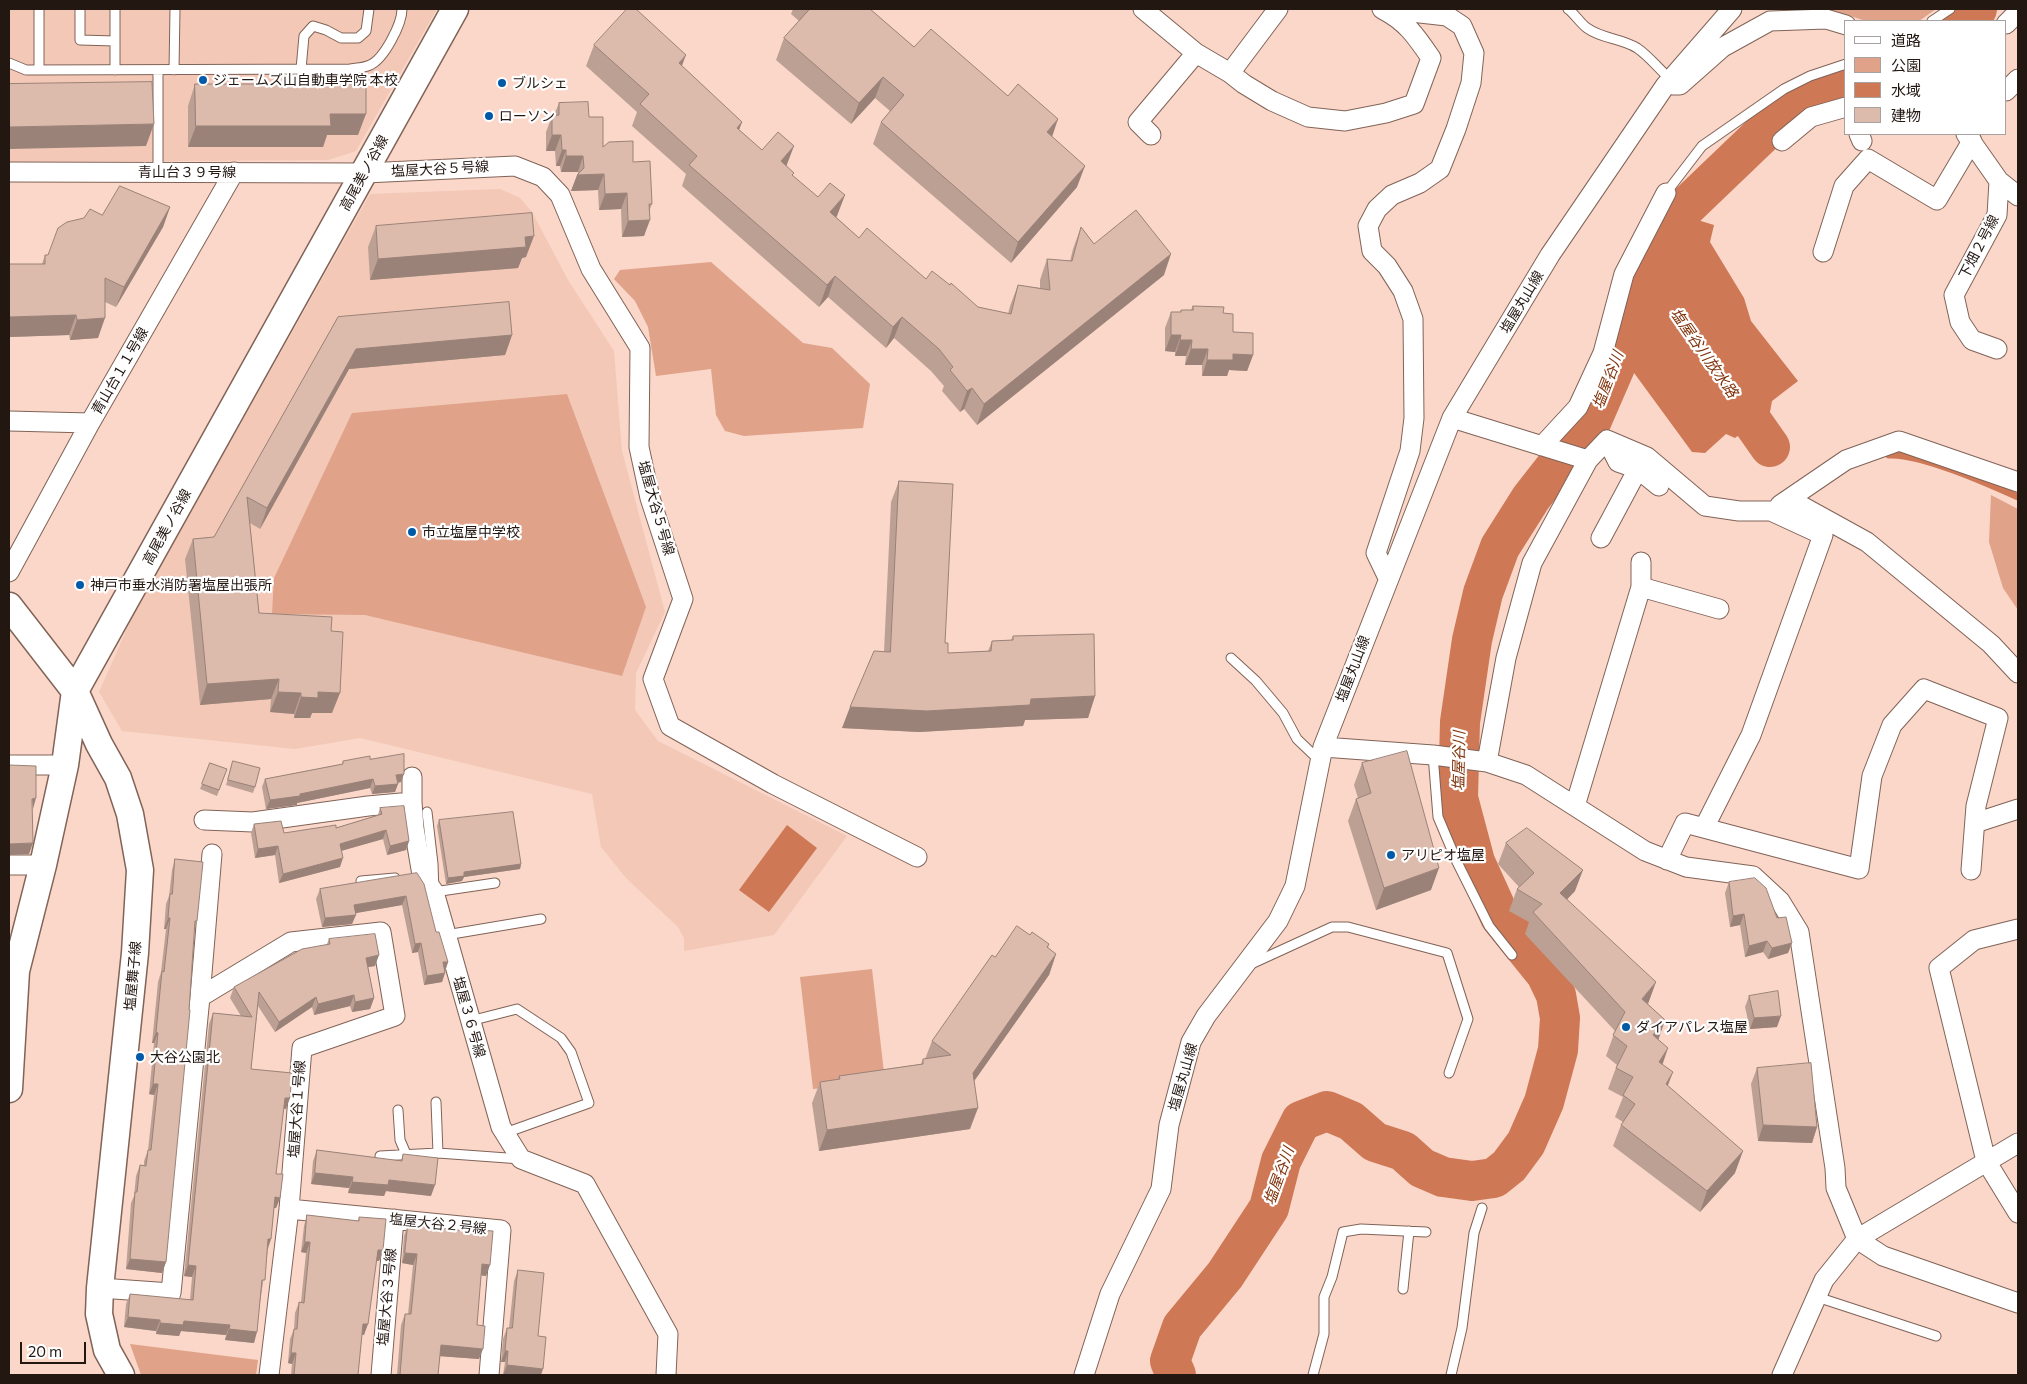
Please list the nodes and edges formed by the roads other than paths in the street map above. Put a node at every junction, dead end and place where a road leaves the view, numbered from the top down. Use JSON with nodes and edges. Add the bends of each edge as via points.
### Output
{"nodes":[{"id":1,"x":39,"y":9,"type":"edge"},
{"id":2,"x":80,"y":9,"type":"edge"},
{"id":3,"x":115,"y":9,"type":"edge"},
{"id":4,"x":175,"y":9,"type":"edge"},
{"id":5,"x":369,"y":9,"type":"edge"},
{"id":6,"x":402,"y":9,"type":"edge"},
{"id":7,"x":455,"y":9,"type":"edge"},
{"id":8,"x":1143,"y":9,"type":"edge"},
{"id":9,"x":1278,"y":9,"type":"edge"},
{"id":10,"x":1568,"y":9,"type":"edge"},
{"id":11,"x":1732,"y":9,"type":"edge"},
{"id":12,"x":1950,"y":9,"type":"edge"},
{"id":13,"x":2018,"y":12,"type":"edge"},
{"id":14,"x":1390,"y":13,"type":"edge"},
{"id":15,"x":1934,"y":20,"type":"edge"},
{"id":16,"x":2007,"y":23,"type":"edge"},
{"id":17,"x":1844,"y":24,"type":"edge"},
{"id":18,"x":115,"y":42,"type":"junction"},
{"id":19,"x":1196,"y":53,"type":"junction"},
{"id":20,"x":9,"y":62,"type":"edge"},
{"id":21,"x":1844,"y":65,"type":"edge"},
{"id":22,"x":39,"y":70,"type":"junction"},
{"id":23,"x":115,"y":70,"type":"junction"},
{"id":24,"x":158,"y":70,"type":"junction"},
{"id":25,"x":174,"y":70,"type":"junction"},
{"id":26,"x":301,"y":70,"type":"junction"},
{"id":27,"x":1230,"y":73,"type":"junction"},
{"id":28,"x":2018,"y":79,"type":"edge"},
{"id":29,"x":1668,"y":83,"type":"junction"},
{"id":30,"x":2007,"y":90,"type":"edge"},
{"id":31,"x":1844,"y":108,"type":"edge"},
{"id":32,"x":1151,"y":135,"type":"dead end"},
{"id":33,"x":1969,"y":137,"type":"edge"},
{"id":34,"x":1782,"y":142,"type":"dead end"},
{"id":35,"x":9,"y":172,"type":"edge"},
{"id":36,"x":158,"y":172,"type":"junction"},
{"id":37,"x":234,"y":172,"type":"junction"},
{"id":38,"x":365,"y":173,"type":"junction"},
{"id":39,"x":1999,"y":181,"type":"junction"},
{"id":40,"x":1666,"y":193,"type":"joint"},
{"id":41,"x":2018,"y":196,"type":"edge"},
{"id":42,"x":1823,"y":252,"type":"dead end"},
{"id":43,"x":1997,"y":349,"type":"dead end"},
{"id":44,"x":1452,"y":418,"type":"junction"},
{"id":45,"x":9,"y":421,"type":"edge"},
{"id":46,"x":90,"y":423,"type":"junction"},
{"id":47,"x":1607,"y":440,"type":"junction"},
{"id":48,"x":1542,"y":446,"type":"junction"},
{"id":49,"x":1580,"y":458,"type":"junction"},
{"id":50,"x":1638,"y":469,"type":"junction"},
{"id":51,"x":2018,"y":482,"type":"edge"},
{"id":52,"x":1659,"y":486,"type":"dead end"},
{"id":53,"x":1789,"y":498,"type":"junction"},
{"id":54,"x":1771,"y":511,"type":"junction"},
{"id":55,"x":1601,"y":538,"type":"dead end"},
{"id":56,"x":1640,"y":562,"type":"dead end"},
{"id":57,"x":9,"y":572,"type":"edge"},
{"id":58,"x":1388,"y":578,"type":"junction"},
{"id":59,"x":1641,"y":587,"type":"junction"},
{"id":60,"x":9,"y":606,"type":"edge"},
{"id":61,"x":1720,"y":609,"type":"dead end"},
{"id":62,"x":1230,"y":658,"type":"dead end"},
{"id":63,"x":2018,"y":673,"type":"edge"},
{"id":64,"x":75,"y":691,"type":"junction"},
{"id":65,"x":1322,"y":754,"type":"junction"},
{"id":66,"x":1433,"y":755,"type":"junction"},
{"id":67,"x":1487,"y":762,"type":"junction"},
{"id":68,"x":9,"y":765,"type":"edge"},
{"id":69,"x":65,"y":766,"type":"junction"},
{"id":70,"x":412,"y":777,"type":"dead end"},
{"id":71,"x":1575,"y":806,"type":"junction"},
{"id":72,"x":419,"y":807,"type":"junction"},
{"id":73,"x":2018,"y":809,"type":"edge"},
{"id":74,"x":204,"y":820,"type":"dead end"},
{"id":75,"x":1975,"y":823,"type":"junction"},
{"id":76,"x":1704,"y":828,"type":"junction"},
{"id":77,"x":212,"y":854,"type":"dead end"},
{"id":78,"x":917,"y":857,"type":"dead end"},
{"id":79,"x":1667,"y":860,"type":"junction"},
{"id":80,"x":9,"y":865,"type":"edge"},
{"id":81,"x":43,"y":865,"type":"junction"},
{"id":82,"x":1971,"y":870,"type":"dead end"},
{"id":83,"x":413,"y":876,"type":"junction"},
{"id":84,"x":361,"y":881,"type":"edge"},
{"id":85,"x":495,"y":883,"type":"dead end"},
{"id":86,"x":434,"y":892,"type":"junction"},
{"id":87,"x":541,"y":919,"type":"dead end"},
{"id":88,"x":2018,"y":929,"type":"edge"},
{"id":89,"x":445,"y":936,"type":"junction"},
{"id":90,"x":1512,"y":954,"type":"dead end"},
{"id":91,"x":1242,"y":968,"type":"junction"},
{"id":92,"x":12,"y":971,"type":"edge"},
{"id":93,"x":200,"y":997,"type":"junction"},
{"id":94,"x":470,"y":1021,"type":"junction"},
{"id":95,"x":9,"y":1073,"type":"edge"},
{"id":96,"x":1449,"y":1073,"type":"dead end"},
{"id":97,"x":9,"y":1089,"type":"edge"},
{"id":98,"x":436,"y":1102,"type":"dead end"},
{"id":99,"x":398,"y":1110,"type":"dead end"},
{"id":100,"x":505,"y":1133,"type":"junction"},
{"id":101,"x":2018,"y":1143,"type":"edge"},
{"id":102,"x":438,"y":1153,"type":"junction"},
{"id":103,"x":406,"y":1154,"type":"junction"},
{"id":104,"x":380,"y":1156,"type":"edge"},
{"id":105,"x":522,"y":1159,"type":"junction"},
{"id":106,"x":1986,"y":1160,"type":"junction"},
{"id":107,"x":290,"y":1208,"type":"junction"},
{"id":108,"x":1482,"y":1208,"type":"dead end"},
{"id":109,"x":2018,"y":1213,"type":"edge"},
{"id":110,"x":394,"y":1219,"type":"junction"},
{"id":111,"x":1409,"y":1231,"type":"junction"},
{"id":112,"x":1426,"y":1232,"type":"dead end"},
{"id":113,"x":1856,"y":1239,"type":"junction"},
{"id":114,"x":100,"y":1288,"type":"junction"},
{"id":115,"x":1404,"y":1289,"type":"dead end"},
{"id":116,"x":1817,"y":1297,"type":"junction"},
{"id":117,"x":2018,"y":1303,"type":"edge"},
{"id":118,"x":1936,"y":1336,"type":"dead end"},
{"id":119,"x":121,"y":1375,"type":"edge"},
{"id":120,"x":269,"y":1375,"type":"edge"},
{"id":121,"x":381,"y":1375,"type":"edge"},
{"id":122,"x":489,"y":1375,"type":"edge"},
{"id":123,"x":666,"y":1375,"type":"edge"},
{"id":124,"x":1084,"y":1375,"type":"edge"},
{"id":125,"x":1313,"y":1375,"type":"edge"},
{"id":126,"x":1451,"y":1375,"type":"edge"},
{"id":127,"x":1782,"y":1375,"type":"edge"}],
"edges":[{"from":1,"to":22,"type":"lane"},
{"from":2,"to":18,"type":"lane","via":[[80,40]]},
{"from":3,"to":18,"type":"lane"},
{"from":4,"to":25,"type":"lane"},
{"from":5,"to":26,"type":"lane","via":[[366,31],[358,38],[341,38],[313,26],[304,36]]},
{"from":6,"to":26,"type":"lane","via":[[392,41],[372,65],[350,70]]},
{"from":7,"to":38,"type":"street","name":"高尾美ノ谷線"},
{"from":8,"to":19,"type":"street"},
{"from":9,"to":27,"type":"street"},
{"from":10,"to":29,"type":"lane","via":[[1584,26],[1600,36],[1637,48]]},
{"from":11,"to":29,"type":"street","name":"塩屋丸山線"},
{"from":12,"to":15,"type":"lane"},
{"from":13,"to":16,"type":"street"},
{"from":14,"to":27,"type":"street","via":[[1415,36],[1431,58],[1414,104],[1345,121],[1308,117],[1272,101]]},
{"from":14,"to":58,"type":"street","via":[[1446,16],[1462,26],[1474,53],[1471,83],[1440,169],[1420,183],[1392,195],[1368,226],[1372,251],[1404,291],[1414,319],[1414,418],[1410,451],[1376,554]]},
{"from":17,"to":29,"type":"street","via":[[1826,19],[1770,21],[1723,47],[1680,85]]},
{"from":18,"to":23,"type":"lane"},
{"from":19,"to":27,"type":"street"},
{"from":19,"to":32,"type":"street","via":[[1138,122]]},
{"from":20,"to":22,"type":"lane","via":[[26,70]]},
{"from":21,"to":40,"type":"lane","via":[[1784,89],[1702,146]]},
{"from":22,"to":23,"type":"lane"},
{"from":23,"to":24,"type":"lane"},
{"from":24,"to":25,"type":"lane"},
{"from":24,"to":36,"type":"lane"},
{"from":25,"to":26,"type":"lane"},
{"from":28,"to":30,"type":"street"},
{"from":29,"to":44,"type":"street","name":"塩屋丸山線","via":[[1550,256]]},
{"from":31,"to":34,"type":"street","via":[[1811,117]]},
{"from":33,"to":39,"type":"street"},
{"from":33,"to":42,"type":"street","via":[[1937,200],[1868,160],[1844,186]]},
{"from":35,"to":36,"type":"street","name":"青山台３９号線"},
{"from":36,"to":37,"type":"street","name":"青山台３９号線"},
{"from":37,"to":38,"type":"street","name":"青山台３９号線"},
{"from":37,"to":46,"type":"street","name":"青山台１１号線"},
{"from":38,"to":64,"type":"street","name":"高尾美ノ谷線"},
{"from":38,"to":78,"type":"street","name":"塩屋大谷５号線","via":[[516,166],[543,177],[560,195],[591,269],[640,348],[639,447],[650,498],[683,599],[653,679],[670,726],[773,784]]},
{"from":39,"to":41,"type":"street"},
{"from":39,"to":43,"type":"street","name":"下畑２号線","via":[[1997,215],[1954,295],[1960,322],[1972,340]]},
{"from":40,"to":48,"type":"street","via":[[1624,274],[1603,354],[1578,407]]},
{"from":44,"to":48,"type":"street"},
{"from":44,"to":58,"type":"street","name":"塩屋丸山線"},
{"from":45,"to":46,"type":"street"},
{"from":46,"to":57,"type":"street","name":"青山台１１号線"},
{"from":47,"to":49,"type":"street"},
{"from":47,"to":50,"type":"street","via":[[1618,462]]},
{"from":47,"to":54,"type":"street","via":[[1647,456],[1705,506]]},
{"from":48,"to":49,"type":"street"},
{"from":49,"to":67,"type":"street","via":[[1532,563],[1506,658]]},
{"from":50,"to":52,"type":"street"},
{"from":50,"to":55,"type":"street"},
{"from":51,"to":53,"type":"street","via":[[1899,441],[1846,460]]},
{"from":53,"to":54,"type":"street"},
{"from":53,"to":63,"type":"street","via":[[1867,542],[1990,644]]},
{"from":54,"to":76,"type":"street","via":[[1823,535],[1751,736]]},
{"from":56,"to":59,"type":"street"},
{"from":58,"to":65,"type":"street","name":"塩屋丸山線"},
{"from":59,"to":61,"type":"street"},
{"from":59,"to":71,"type":"street"},
{"from":60,"to":64,"type":"street","name":"塩屋舞子線"},
{"from":62,"to":65,"type":"lane","via":[[1256,681],[1282,713],[1297,739]]},
{"from":64,"to":69,"type":"street","name":"高尾美ノ谷線"},
{"from":64,"to":114,"type":"street","name":"塩屋舞子線","via":[[118,778],[130,814],[140,870],[135,953]]},
{"from":65,"to":66,"type":"street"},
{"from":65,"to":91,"type":"street","name":"塩屋丸山線","via":[[1295,886],[1278,921]]},
{"from":66,"to":67,"type":"street"},
{"from":66,"to":90,"type":"lane","via":[[1438,817],[1489,926]]},
{"from":67,"to":71,"type":"street","via":[[1526,775]]},
{"from":68,"to":69,"type":"street"},
{"from":69,"to":81,"type":"street","name":"高尾美ノ谷線"},
{"from":70,"to":72,"type":"street","name":"塩屋３６号線"},
{"from":71,"to":79,"type":"street","via":[[1645,851]]},
{"from":72,"to":74,"type":"street","via":[[368,806],[253,822]]},
{"from":72,"to":83,"type":"street","name":"塩屋３６号線","via":[[414,828]]},
{"from":72,"to":86,"type":"lane","via":[[433,864]]},
{"from":73,"to":75,"type":"street"},
{"from":75,"to":76,"type":"street","via":[[1976,806],[1998,718],[1924,689],[1892,725],[1872,776],[1858,869]]},
{"from":75,"to":82,"type":"street"},
{"from":76,"to":79,"type":"street","via":[[1685,823]]},
{"from":77,"to":93,"type":"street"},
{"from":79,"to":113,"type":"street","via":[[1686,867],[1753,876],[1780,901],[1799,932],[1836,1188]]},
{"from":80,"to":81,"type":"street"},
{"from":81,"to":92,"type":"street","name":"高尾美ノ谷線"},
{"from":83,"to":84,"type":"lane"},
{"from":83,"to":86,"type":"street","name":"塩屋３６号線"},
{"from":85,"to":86,"type":"lane"},
{"from":86,"to":89,"type":"street","name":"塩屋３６号線"},
{"from":87,"to":89,"type":"lane"},
{"from":88,"to":106,"type":"street","via":[[1974,940],[1939,968]]},
{"from":89,"to":94,"type":"street","name":"塩屋３６号線"},
{"from":91,"to":96,"type":"lane","via":[[1332,927],[1348,926],[1447,953],[1468,1018]]},
{"from":91,"to":124,"type":"street","name":"塩屋丸山線","via":[[1191,1042],[1169,1125],[1161,1190],[1110,1294]]},
{"from":92,"to":95,"type":"street","name":"高尾美ノ谷線"},
{"from":93,"to":107,"type":"street","name":"塩屋大谷１号線","via":[[291,942],[380,932],[395,1016],[302,1048]]},
{"from":93,"to":114,"type":"street","via":[[171,1292]]},
{"from":94,"to":100,"type":"street","name":"塩屋３６号線"},
{"from":94,"to":100,"type":"lane","via":[[518,1009],[562,1038],[571,1052],[589,1104]]},
{"from":95,"to":97,"type":"street","name":"高尾美ノ谷線"},
{"from":98,"to":102,"type":"lane"},
{"from":99,"to":103,"type":"lane","via":[[400,1140]]},
{"from":100,"to":105,"type":"street","name":"塩屋３６号線"},
{"from":101,"to":106,"type":"street"},
{"from":102,"to":103,"type":"lane"},
{"from":102,"to":105,"type":"lane"},
{"from":103,"to":104,"type":"lane"},
{"from":105,"to":123,"type":"street","via":[[585,1184],[668,1334]]},
{"from":106,"to":109,"type":"street"},
{"from":106,"to":113,"type":"street"},
{"from":107,"to":110,"type":"street","name":"塩屋大谷２号線"},
{"from":107,"to":120,"type":"street","name":"塩屋大谷１号線"},
{"from":108,"to":126,"type":"lane","via":[[1474,1233],[1462,1328]]},
{"from":110,"to":121,"type":"street","name":"塩屋大谷３号線"},
{"from":110,"to":122,"type":"street","name":"塩屋大谷２号線","via":[[501,1230]]},
{"from":111,"to":112,"type":"lane"},
{"from":111,"to":115,"type":"lane"},
{"from":111,"to":125,"type":"lane","via":[[1361,1229],[1343,1232],[1324,1297],[1324,1334]]},
{"from":113,"to":116,"type":"street","via":[[1824,1280]]},
{"from":113,"to":117,"type":"street","via":[[1883,1256]]},
{"from":114,"to":119,"type":"street","name":"塩屋舞子線","via":[[99,1314],[107,1350]]},
{"from":116,"to":118,"type":"lane"},
{"from":116,"to":127,"type":"street"}]}
